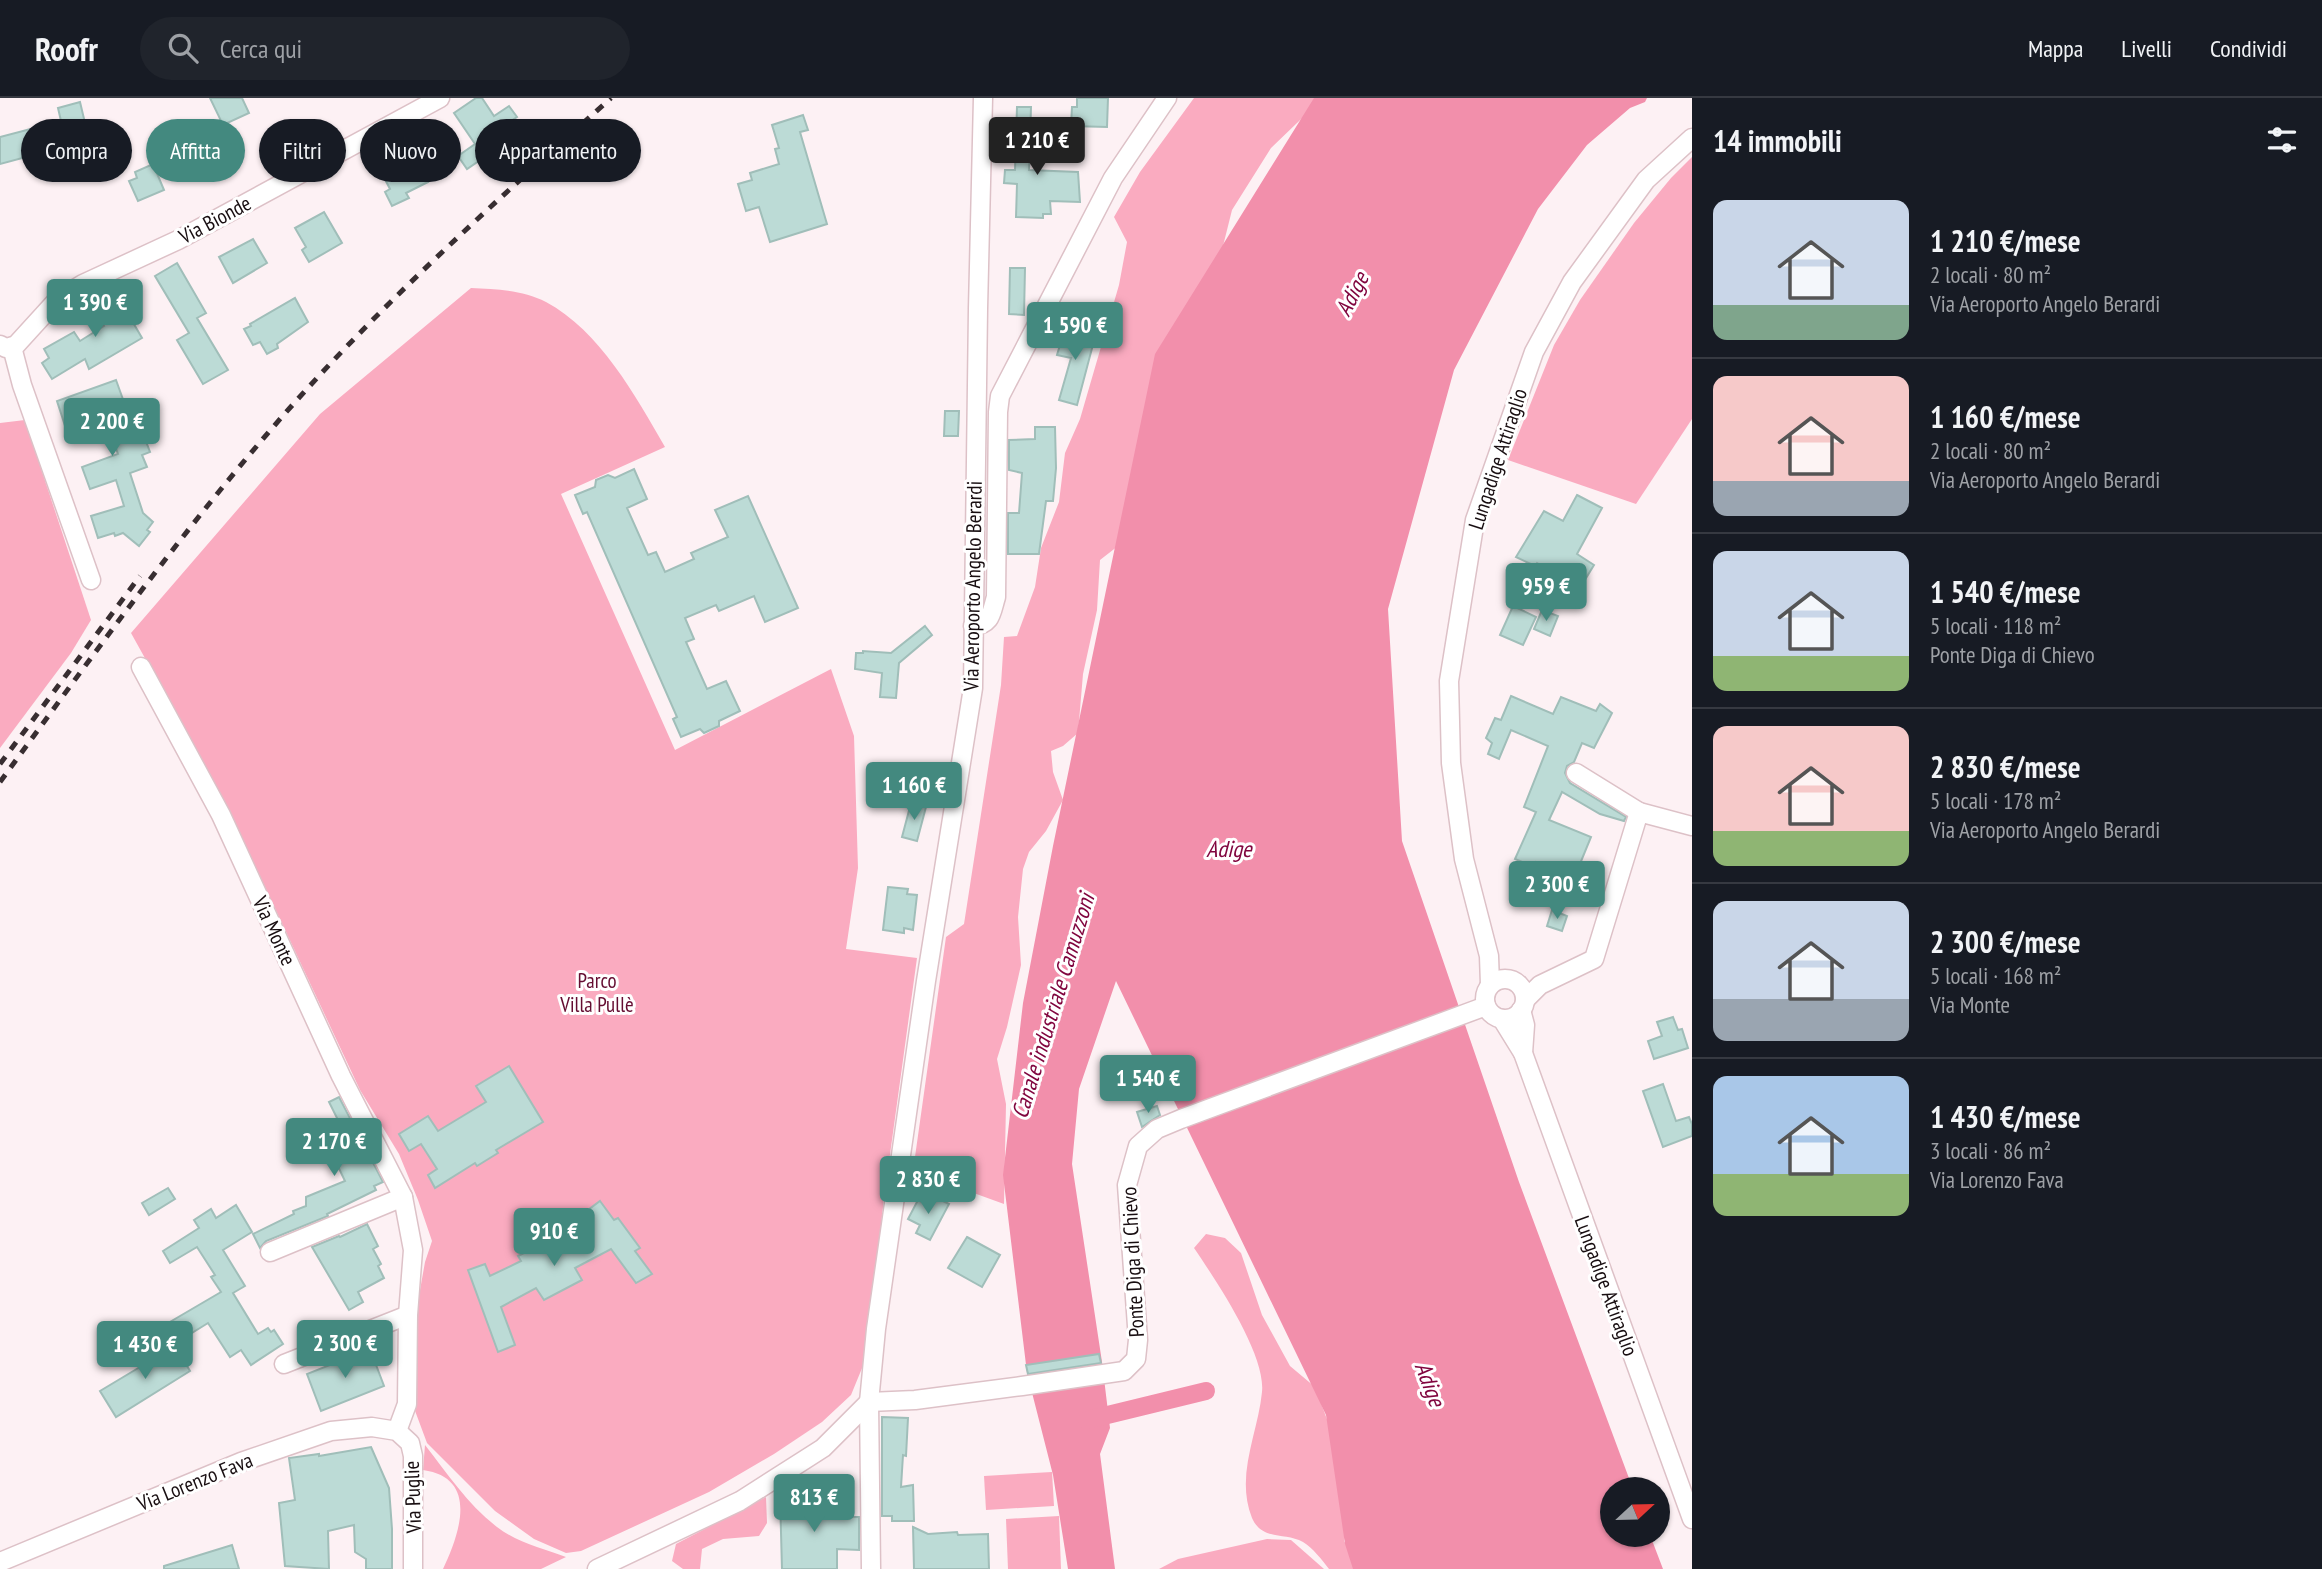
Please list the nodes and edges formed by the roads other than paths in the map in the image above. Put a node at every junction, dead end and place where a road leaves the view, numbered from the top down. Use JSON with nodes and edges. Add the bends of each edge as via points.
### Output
{"nodes":[{"id":1,"x":440,"y":98,"type":"edge"},
{"id":2,"x":983,"y":98,"type":"edge"},
{"id":3,"x":1167,"y":98,"type":"edge"},
{"id":4,"x":1692,"y":138,"type":"edge"},
{"id":5,"x":6,"y":347,"type":"edge"},
{"id":6,"x":91,"y":580,"type":"dead end"},
{"id":7,"x":973,"y":626,"type":"junction"},
{"id":8,"x":141,"y":667,"type":"dead end"},
{"id":9,"x":1576,"y":773,"type":"dead end"},
{"id":10,"x":1639,"y":812,"type":"junction"},
{"id":11,"x":1692,"y":826,"type":"edge"},
{"id":12,"x":1489,"y":956,"type":"junction"},
{"id":13,"x":1512,"y":980,"type":"junction"},
{"id":14,"x":1490,"y":985,"type":"junction"},
{"id":15,"x":1540,"y":985,"type":"junction"},
{"id":16,"x":1523,"y":1005,"type":"junction"},
{"id":17,"x":1478,"y":1009,"type":"junction"},
{"id":18,"x":1502,"y":1019,"type":"junction"},
{"id":19,"x":1523,"y":1053,"type":"junction"},
{"id":20,"x":402,"y":1197,"type":"junction"},
{"id":21,"x":270,"y":1252,"type":"dead end"},
{"id":22,"x":408,"y":1315,"type":"junction"},
{"id":23,"x":284,"y":1364,"type":"dead end"},
{"id":24,"x":869,"y":1402,"type":"junction"},
{"id":25,"x":397,"y":1431,"type":"junction"},
{"id":26,"x":1692,"y":1519,"type":"edge"},
{"id":27,"x":0,"y":1562,"type":"edge"},
{"id":28,"x":413,"y":1569,"type":"edge"},
{"id":29,"x":597,"y":1569,"type":"edge"},
{"id":30,"x":871,"y":1569,"type":"edge"}],
"edges":[{"from":1,"to":5,"type":"street","name":"Via Bionde","via":[[178,240],[83,284],[57,300],[31,331]]},
{"from":2,"to":7,"type":"street","name":"Via Aeroporto Angelo Berardi"},
{"from":3,"to":7,"type":"street","via":[[1113,178],[1000,396],[996,597],[990,618],[984,625]]},
{"from":4,"to":12,"type":"street","name":"Lungadige Attiraglio","via":[[1646,180],[1572,282],[1535,352],[1475,520],[1449,681],[1451,763],[1464,859]]},
{"from":5,"to":6,"type":"street"},
{"from":7,"to":24,"type":"street","name":"Via Aeroporto Angelo Berardi","via":[[973,688],[926,981]]},
{"from":8,"to":20,"type":"street","name":"Via Monte","via":[[221,815]]},
{"from":9,"to":10,"type":"street"},
{"from":10,"to":11,"type":"street"},
{"from":10,"to":15,"type":"street","via":[[1594,959]]},
{"from":12,"to":13,"type":"street","name":"Lungadige Attiraglio"},
{"from":12,"to":14,"type":"street","name":"Lungadige Attiraglio"},
{"from":13,"to":14,"type":"street"},
{"from":13,"to":15,"type":"street"},
{"from":13,"to":16,"type":"street","name":"Lungadige Attiraglio","via":[[1523,990]]},
{"from":14,"to":17,"type":"street","name":"Lungadige Attiraglio"},
{"from":15,"to":16,"type":"street"},
{"from":16,"to":18,"type":"street","via":[[1511,1018]]},
{"from":16,"to":19,"type":"street","name":"Lungadige Attiraglio"},
{"from":17,"to":18,"type":"street","name":"Lungadige Attiraglio"},
{"from":17,"to":24,"type":"street","name":"Ponte Diga di Chievo","via":[[1181,1119],[1157,1129],[1138,1146],[1127,1185],[1138,1340],[1136,1359],[1124,1371]]},
{"from":18,"to":19,"type":"street","name":"Lungadige Attiraglio"},
{"from":19,"to":26,"type":"street","name":"Lungadige Attiraglio"},
{"from":20,"to":21,"type":"street"},
{"from":20,"to":22,"type":"street","name":"Via Monte","via":[[413,1250]]},
{"from":22,"to":23,"type":"street"},
{"from":22,"to":25,"type":"street","name":"Via Monte","via":[[407,1404]]},
{"from":24,"to":29,"type":"street","via":[[823,1448],[740,1501]]},
{"from":24,"to":30,"type":"street","name":"Via Aeroporto Angelo Berardi"},
{"from":25,"to":27,"type":"street","name":"Via Lorenzo Fava","via":[[372,1427],[331,1431],[241,1462]]},
{"from":25,"to":28,"type":"street","name":"Via Puglie","via":[[410,1443],[413,1456]]}]}
